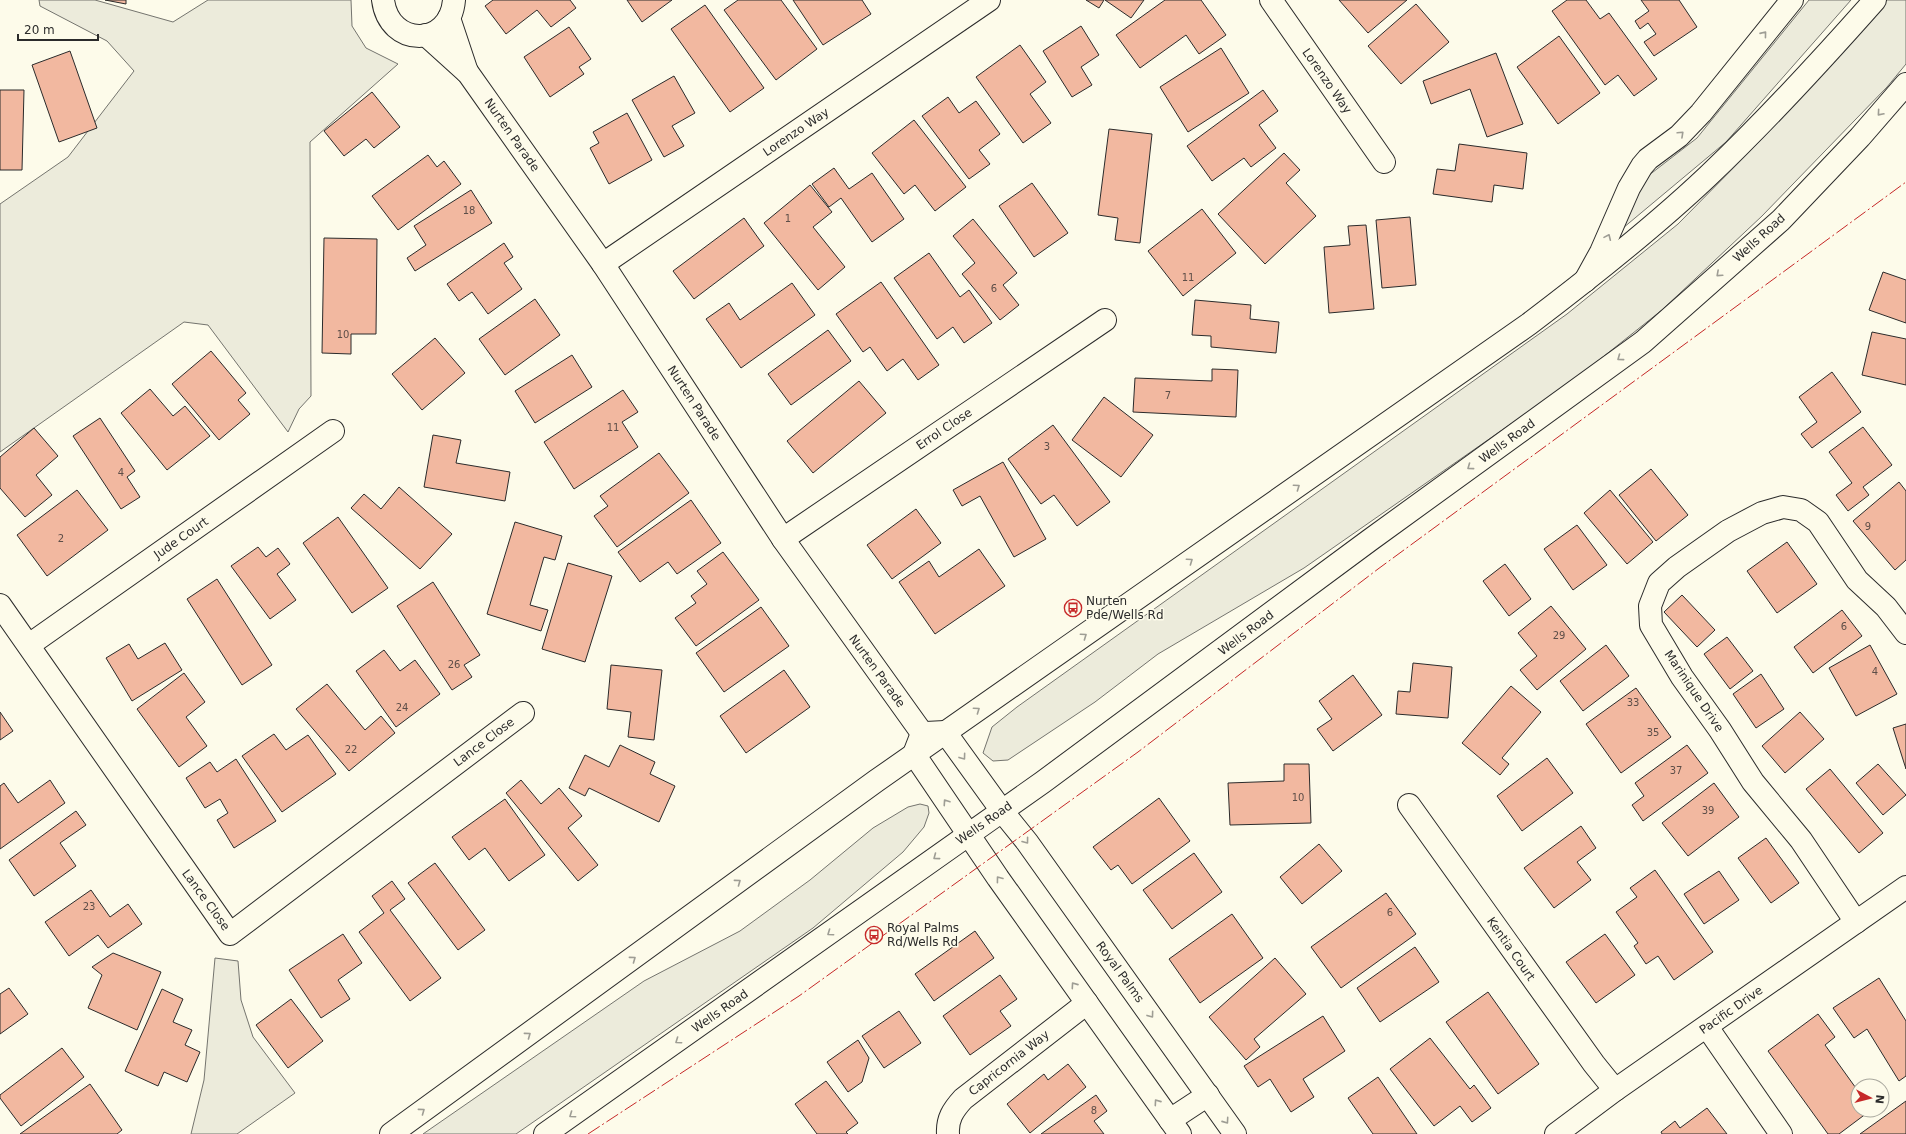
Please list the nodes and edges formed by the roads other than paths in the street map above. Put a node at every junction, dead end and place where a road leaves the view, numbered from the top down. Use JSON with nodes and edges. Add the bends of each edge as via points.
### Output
{"nodes":[{"id":1,"x":383,"y":0,"type":"edge"},
{"id":2,"x":989,"y":0,"type":"edge"},
{"id":3,"x":1271,"y":0,"type":"edge"},
{"id":4,"x":1792,"y":0,"type":"edge"},
{"id":5,"x":1875,"y":0,"type":"edge"},
{"id":6,"x":451,"y":9,"type":"edge"},
{"id":7,"x":426,"y":35,"type":"junction"},
{"id":8,"x":468,"y":73,"type":"junction"},
{"id":9,"x":1906,"y":84,"type":"edge"},
{"id":10,"x":1384,"y":162,"type":"dead end"},
{"id":11,"x":603,"y":264,"type":"junction"},
{"id":12,"x":1583,"y":284,"type":"junction"},
{"id":13,"x":1105,"y":320,"type":"dead end"},
{"id":14,"x":333,"y":431,"type":"dead end"},
{"id":15,"x":783,"y":539,"type":"junction"},
{"id":16,"x":0,"y":605,"type":"edge"},
{"id":17,"x":1906,"y":633,"type":"edge"},
{"id":18,"x":29,"y":646,"type":"junction"},
{"id":19,"x":523,"y":712,"type":"dead end"},
{"id":20,"x":945,"y":732,"type":"junction"},
{"id":21,"x":922,"y":733,"type":"junction"},
{"id":22,"x":914,"y":754,"type":"junction"},
{"id":23,"x":1409,"y":805,"type":"dead end"},
{"id":24,"x":1002,"y":811,"type":"junction"},
{"id":25,"x":968,"y":834,"type":"junction"},
{"id":26,"x":1906,"y":887,"type":"edge"},
{"id":27,"x":1856,"y":922,"type":"junction"},
{"id":28,"x":1087,"y":1003,"type":"junction"},
{"id":29,"x":1707,"y":1027,"type":"junction"},
{"id":30,"x":1615,"y":1090,"type":"junction"},
{"id":31,"x":1208,"y":1095,"type":"junction"},
{"id":32,"x":1175,"y":1127,"type":"edge"},
{"id":33,"x":391,"y":1134,"type":"edge"},
{"id":34,"x":545,"y":1134,"type":"edge"},
{"id":35,"x":948,"y":1134,"type":"edge"},
{"id":36,"x":1235,"y":1134,"type":"edge"},
{"id":37,"x":1556,"y":1134,"type":"edge"},
{"id":38,"x":1781,"y":1134,"type":"edge"}],
"edges":[{"from":1,"to":7,"type":"street","via":[[388,20],[396,28],[405,34]]},
{"from":2,"to":11,"type":"street","name":"Lorenzo Way"},
{"from":3,"to":10,"type":"street","name":"Lorenzo Way"},
{"from":12,"to":4,"type":"street","one_way":true,"via":[[1642,166],[1679,136],[1701,113]]},
{"from":5,"to":12,"type":"street","via":[[1782,103],[1714,171]]},
{"from":6,"to":7,"type":"street","via":[[444,26]]},
{"from":6,"to":8,"type":"street","name":"Nurten Parade"},
{"from":7,"to":8,"type":"street","name":"Nurten Parade"},
{"from":8,"to":11,"type":"street","name":"Nurten Parade"},
{"from":9,"to":24,"type":"street","name":"Wells Road","one_way":true,"via":[[1781,220],[1643,342]]},
{"from":11,"to":15,"type":"street","name":"Nurten Parade"},
{"from":20,"to":12,"type":"street","one_way":true,"via":[[1452,379]]},
{"from":13,"to":15,"type":"street","name":"Errol Close"},
{"from":14,"to":18,"type":"street","name":"Jude Court"},
{"from":15,"to":21,"type":"street","name":"Nurten Parade"},
{"from":16,"to":18,"type":"street","name":"Lance Close"},
{"from":17,"to":27,"type":"street","name":"Marinique Drive","via":[[1886,608],[1857,580],[1818,522],[1801,510],[1783,507],[1762,513],[1728,531],[1677,567],[1659,584],[1650,606],[1651,625],[1682,677],[1753,782],[1801,840]]},
{"from":18,"to":19,"type":"street","name":"Lance Close","via":[[230,934]]},
{"from":20,"to":21,"type":"street"},
{"from":20,"to":22,"type":"street"},
{"from":20,"to":24,"type":"street","one_way":true},
{"from":21,"to":22,"type":"street"},
{"from":25,"to":22,"type":"street","one_way":true},
{"from":33,"to":22,"type":"street","one_way":true},
{"from":23,"to":30,"type":"street","name":"Kentia Court"},
{"from":24,"to":25,"type":"street","name":"Wells Road"},
{"from":24,"to":31,"type":"street","name":"Royal Palms","one_way":true,"via":[[1027,842]]},
{"from":28,"to":25,"type":"street","one_way":true},
{"from":25,"to":34,"type":"street","name":"Wells Road","one_way":true},
{"from":26,"to":27,"type":"street","name":"Pacific Drive"},
{"from":27,"to":29,"type":"street","name":"Pacific Drive"},
{"from":32,"to":28,"type":"street","one_way":true},
{"from":28,"to":35,"type":"street","name":"Capricornia Way","via":[[963,1099],[952,1111]]},
{"from":29,"to":30,"type":"street","name":"Pacific Drive"},
{"from":29,"to":38,"type":"street"},
{"from":30,"to":37,"type":"street","name":"Pacific Drive"},
{"from":31,"to":32,"type":"street"},
{"from":31,"to":36,"type":"street","name":"Royal Palms","one_way":true}]}
